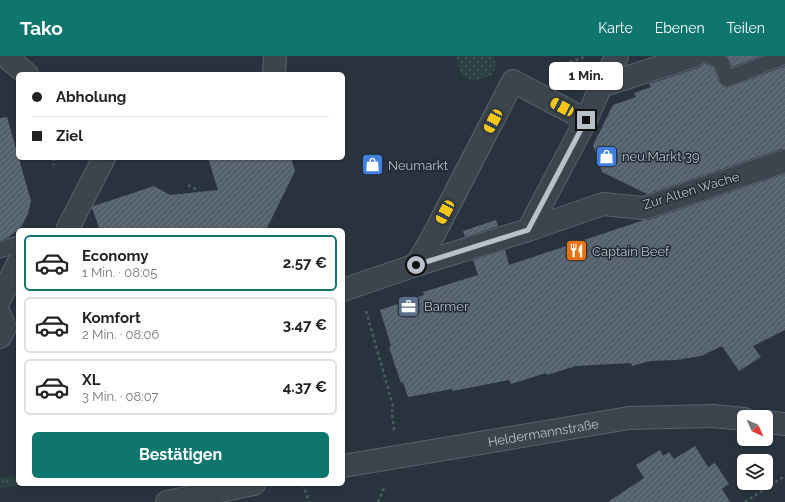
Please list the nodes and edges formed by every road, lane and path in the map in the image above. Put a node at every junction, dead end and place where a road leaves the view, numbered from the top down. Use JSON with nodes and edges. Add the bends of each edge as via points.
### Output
{"nodes":[{"id":1,"x":6,"y":56,"type":"edge"},
{"id":2,"x":275,"y":56,"type":"edge"},
{"id":3,"x":584,"y":56,"type":"edge"},
{"id":4,"x":616,"y":56,"type":"edge"},
{"id":5,"x":694,"y":56,"type":"edge"},
{"id":6,"x":710,"y":56,"type":"edge"},
{"id":7,"x":785,"y":56,"type":"edge"},
{"id":8,"x":564,"y":64,"type":"dead end"},
{"id":9,"x":25,"y":72,"type":"edge"},
{"id":10,"x":274,"y":72,"type":"edge"},
{"id":11,"x":601,"y":86,"type":"junction"},
{"id":12,"x":586,"y":120,"type":"junction"},
{"id":13,"x":54,"y":160,"type":"edge"},
{"id":14,"x":103,"y":160,"type":"edge"},
{"id":15,"x":785,"y":161,"type":"edge"},
{"id":16,"x":54,"y":166,"type":"dead end"},
{"id":17,"x":188,"y":185,"type":"dead end"},
{"id":18,"x":199,"y":191,"type":"dead end"},
{"id":19,"x":67,"y":228,"type":"edge"},
{"id":20,"x":528,"y":230,"type":"junction"},
{"id":21,"x":16,"y":245,"type":"edge"},
{"id":22,"x":0,"y":250,"type":"edge"},
{"id":23,"x":416,"y":265,"type":"junction"},
{"id":24,"x":16,"y":267,"type":"edge"},
{"id":25,"x":351,"y":287,"type":"edge"},
{"id":26,"x":0,"y":299,"type":"edge"},
{"id":27,"x":0,"y":315,"type":"edge"},
{"id":28,"x":0,"y":337,"type":"edge"},
{"id":29,"x":737,"y":418,"type":"edge"},
{"id":30,"x":773,"y":423,"type":"edge"},
{"id":31,"x":785,"y":424,"type":"edge"},
{"id":32,"x":398,"y":457,"type":"junction"},
{"id":33,"x":345,"y":466,"type":"edge"},
{"id":34,"x":785,"y":476,"type":"edge"},
{"id":35,"x":244,"y":486,"type":"edge"},
{"id":36,"x":304,"y":486,"type":"edge"},
{"id":37,"x":167,"y":502,"type":"edge"},
{"id":38,"x":309,"y":502,"type":"edge"},
{"id":39,"x":378,"y":502,"type":"edge"},
{"id":40,"x":745,"y":502,"type":"edge"}],
"edges":[{"from":1,"to":9,"type":"street"},
{"from":2,"to":10,"type":"street"},
{"from":3,"to":8,"type":"path"},
{"from":4,"to":11,"type":"street"},
{"from":5,"to":11,"type":"street"},
{"from":6,"to":7,"type":"lane","via":[[721,62],[727,79]]},
{"from":11,"to":12,"type":"street"},
{"from":12,"to":20,"type":"street"},
{"from":12,"to":23,"type":"street","via":[[513,82]]},
{"from":13,"to":16,"type":"path"},
{"from":14,"to":19,"type":"street"},
{"from":15,"to":20,"type":"street","name":"Zur Alten Wache","via":[[644,208],[603,204]]},
{"from":17,"to":18,"type":"path"},
{"from":20,"to":23,"type":"street","name":"Zur Alten Wache"},
{"from":21,"to":22,"type":"lane"},
{"from":23,"to":25,"type":"street","name":"Zur Alten Wache"},
{"from":24,"to":26,"type":"street"},
{"from":25,"to":32,"type":"path","via":[[393,406]]},
{"from":27,"to":28,"type":"street","via":[[5,328]]},
{"from":29,"to":32,"type":"street","name":"Heldermannstraße","via":[[713,416],[629,418]]},
{"from":30,"to":31,"type":"street"},
{"from":32,"to":33,"type":"street","name":"Heldermannstraße"},
{"from":32,"to":39,"type":"path"},
{"from":34,"to":40,"type":"path"},
{"from":35,"to":37,"type":"street"},
{"from":36,"to":38,"type":"path"}]}
